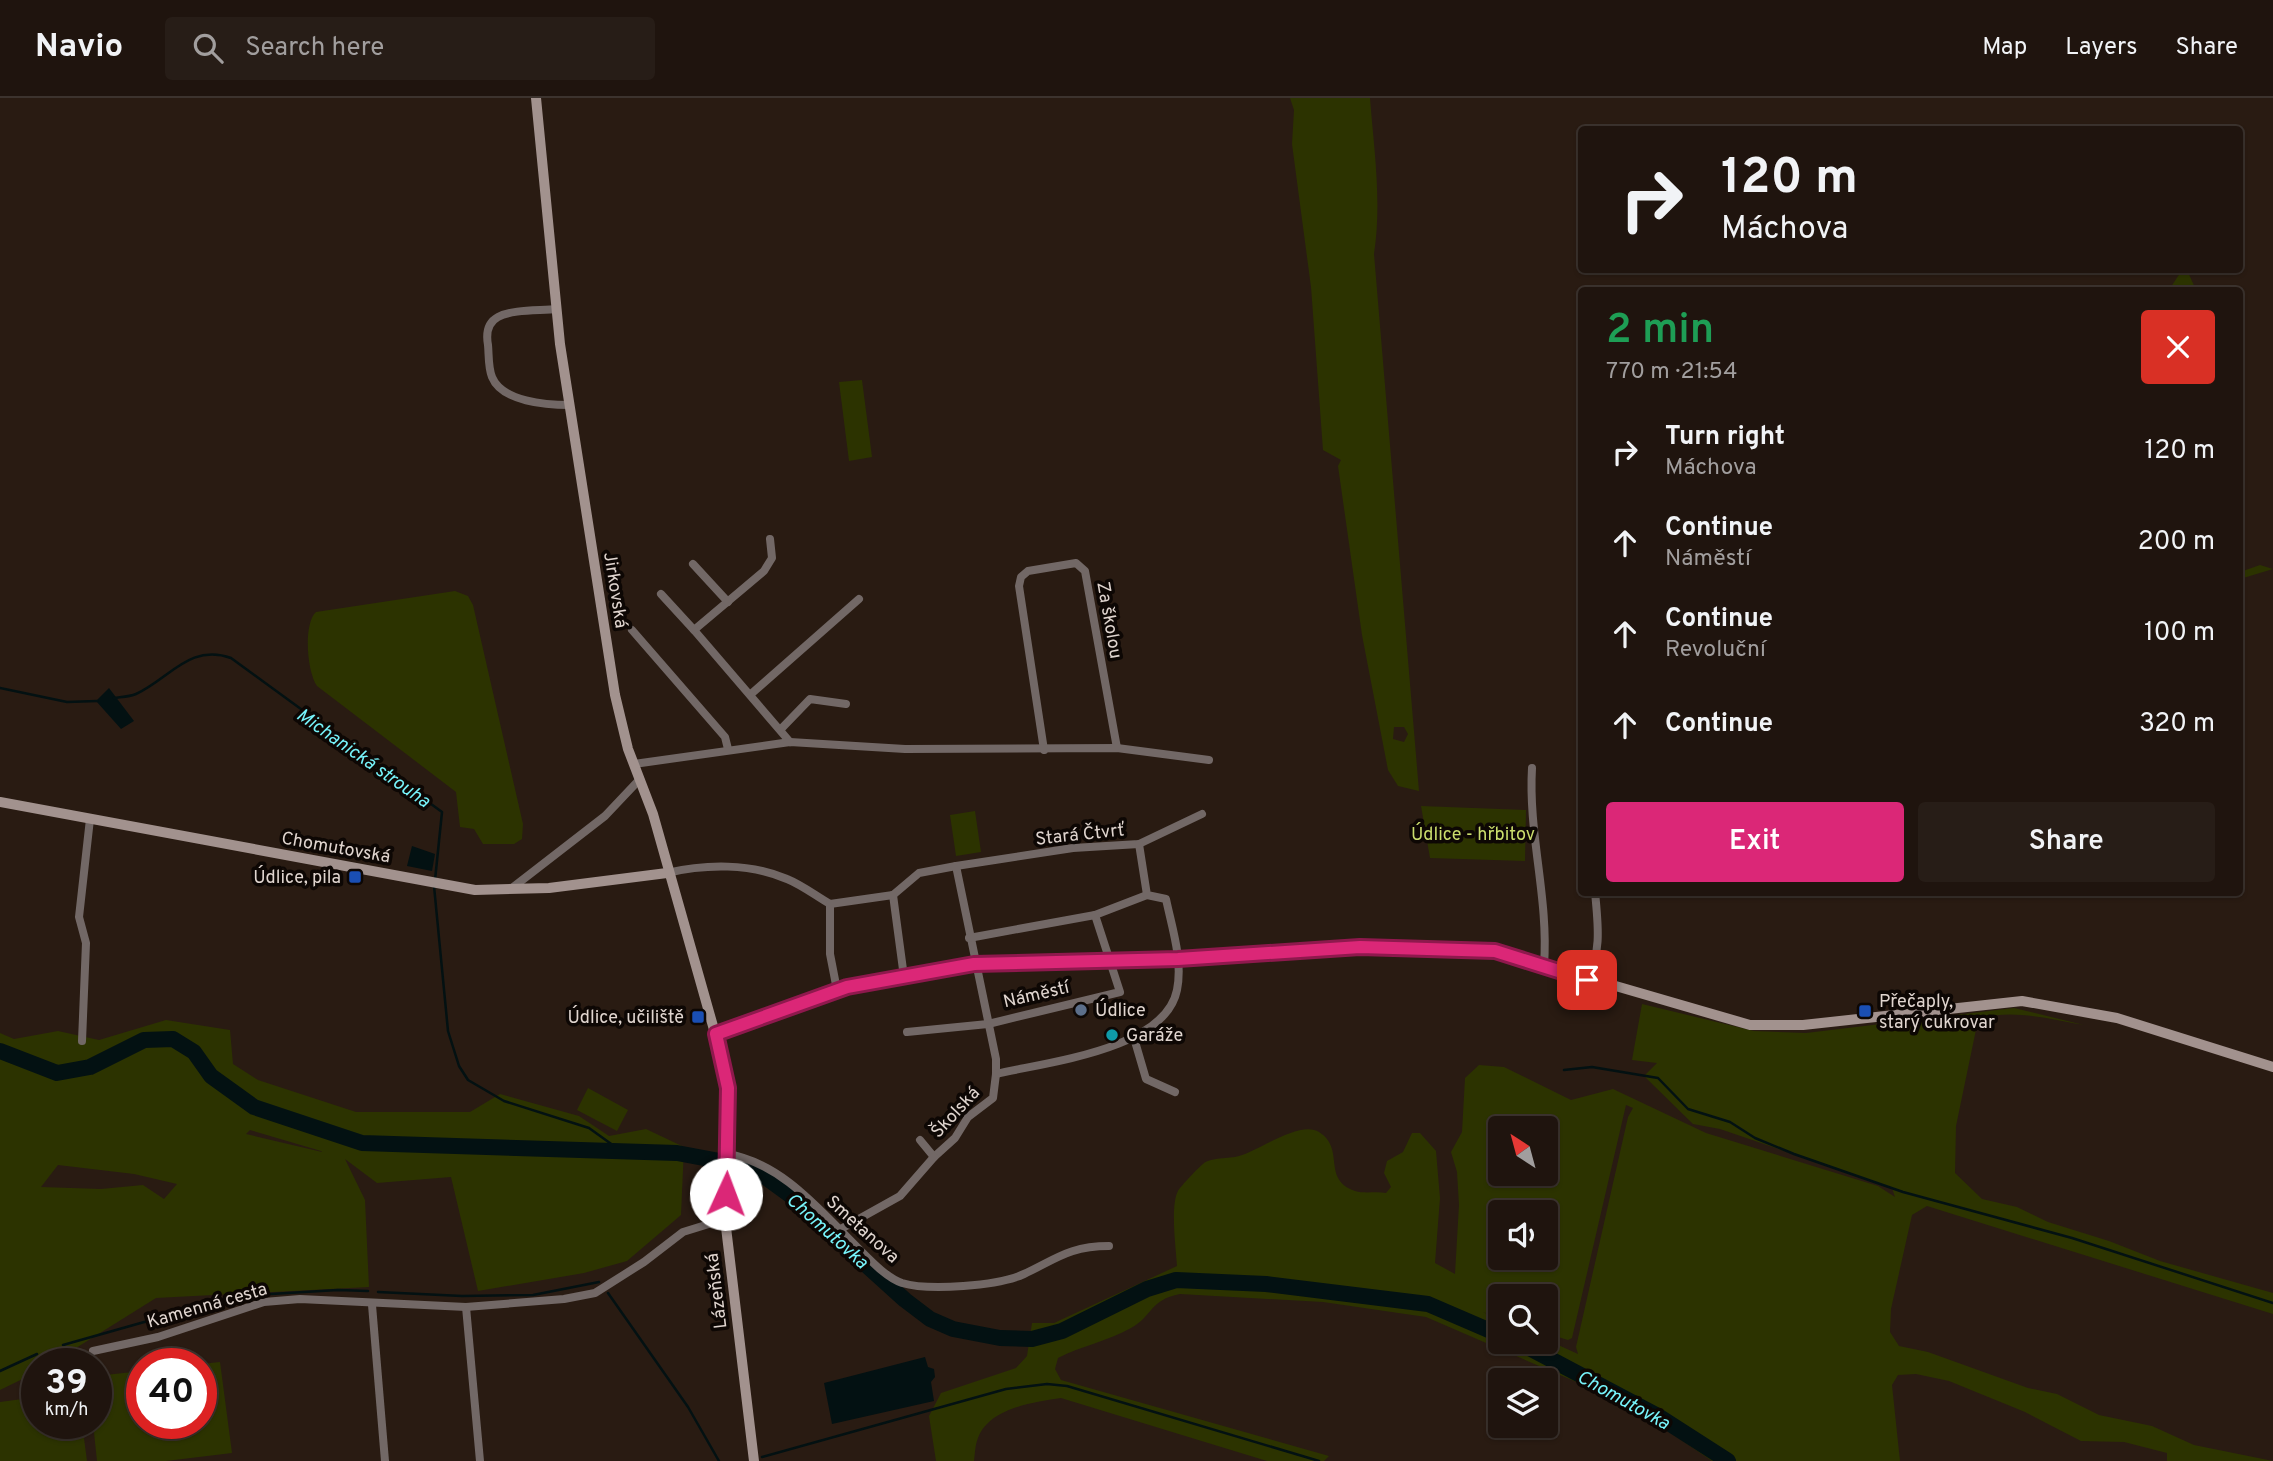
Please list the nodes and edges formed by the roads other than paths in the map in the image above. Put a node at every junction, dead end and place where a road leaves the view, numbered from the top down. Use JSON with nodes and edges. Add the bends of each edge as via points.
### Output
{"nodes":[{"id":1,"x":536,"y":98,"type":"edge"},
{"id":2,"x":557,"y":309,"type":"junction"},
{"id":3,"x":570,"y":405,"type":"junction"},
{"id":4,"x":771,"y":539,"type":"dead end"},
{"id":5,"x":693,"y":564,"type":"dead end"},
{"id":6,"x":661,"y":594,"type":"dead end"},
{"id":7,"x":859,"y":599,"type":"dead end"},
{"id":8,"x":727,"y":602,"type":"junction"},
{"id":9,"x":632,"y":630,"type":"dead end"},
{"id":10,"x":694,"y":630,"type":"junction"},
{"id":11,"x":751,"y":694,"type":"junction"},
{"id":12,"x":846,"y":704,"type":"dead end"},
{"id":13,"x":781,"y":729,"type":"junction"},
{"id":14,"x":790,"y":742,"type":"junction"},
{"id":15,"x":1117,"y":748,"type":"junction"},
{"id":16,"x":728,"y":749,"type":"junction"},
{"id":17,"x":1044,"y":750,"type":"junction"},
{"id":18,"x":1209,"y":760,"type":"dead end"},
{"id":19,"x":634,"y":764,"type":"junction"},
{"id":20,"x":1532,"y":768,"type":"dead end"},
{"id":21,"x":640,"y":779,"type":"junction"},
{"id":22,"x":0,"y":802,"type":"edge"},
{"id":23,"x":1202,"y":814,"type":"dead end"},
{"id":24,"x":90,"y":819,"type":"junction"},
{"id":25,"x":1139,"y":844,"type":"junction"},
{"id":26,"x":956,"y":866,"type":"junction"},
{"id":27,"x":667,"y":873,"type":"junction"},
{"id":28,"x":512,"y":888,"type":"junction"},
{"id":29,"x":893,"y":895,"type":"junction"},
{"id":30,"x":1147,"y":895,"type":"junction"},
{"id":31,"x":1595,"y":896,"type":"edge"},
{"id":32,"x":830,"y":904,"type":"junction"},
{"id":33,"x":1094,"y":915,"type":"junction"},
{"id":34,"x":969,"y":938,"type":"junction"},
{"id":35,"x":1178,"y":959,"type":"junction"},
{"id":36,"x":1108,"y":961,"type":"junction"},
{"id":37,"x":974,"y":964,"type":"junction"},
{"id":38,"x":1544,"y":965,"type":"junction"},
{"id":39,"x":904,"y":977,"type":"junction"},
{"id":40,"x":1587,"y":980,"type":"junction"},
{"id":41,"x":837,"y":990,"type":"junction"},
{"id":42,"x":988,"y":1024,"type":"junction"},
{"id":43,"x":907,"y":1032,"type":"dead end"},
{"id":44,"x":716,"y":1034,"type":"junction"},
{"id":45,"x":1134,"y":1038,"type":"junction"},
{"id":46,"x":82,"y":1041,"type":"dead end"},
{"id":47,"x":2273,"y":1067,"type":"edge"},
{"id":48,"x":996,"y":1074,"type":"junction"},
{"id":49,"x":1175,"y":1092,"type":"dead end"},
{"id":50,"x":920,"y":1140,"type":"dead end"},
{"id":51,"x":934,"y":1157,"type":"junction"},
{"id":52,"x":727,"y":1160,"type":"junction"},
{"id":53,"x":725,"y":1219,"type":"junction"},
{"id":54,"x":839,"y":1230,"type":"junction"},
{"id":55,"x":1109,"y":1246,"type":"dead end"},
{"id":56,"x":373,"y":1305,"type":"junction"},
{"id":57,"x":466,"y":1307,"type":"junction"},
{"id":58,"x":107,"y":1348,"type":"edge"},
{"id":59,"x":385,"y":1461,"type":"edge"},
{"id":60,"x":481,"y":1461,"type":"edge"},
{"id":61,"x":754,"y":1461,"type":"edge"}],
"edges":[{"from":1,"to":2,"type":"street","name":"Jirkovská"},
{"from":2,"to":3,"type":"street","name":"Jirkovská"},
{"from":2,"to":3,"type":"street","via":[[495,319],[487,331],[490,371],[507,393]]},
{"from":3,"to":19,"type":"street","name":"Jirkovská","via":[[615,695]]},
{"from":4,"to":8,"type":"street","via":[[772,558],[764,571]]},
{"from":5,"to":8,"type":"street"},
{"from":6,"to":10,"type":"street"},
{"from":7,"to":11,"type":"street"},
{"from":8,"to":10,"type":"street"},
{"from":9,"to":16,"type":"street","via":[[725,737]]},
{"from":10,"to":11,"type":"street"},
{"from":11,"to":13,"type":"street"},
{"from":12,"to":13,"type":"street","via":[[810,699]]},
{"from":13,"to":14,"type":"street"},
{"from":14,"to":16,"type":"street"},
{"from":14,"to":17,"type":"street"},
{"from":15,"to":17,"type":"street"},
{"from":15,"to":17,"type":"street","name":"Za školou","via":[[1085,571],[1076,563],[1028,571],[1019,586]]},
{"from":15,"to":18,"type":"street"},
{"from":16,"to":19,"type":"street"},
{"from":19,"to":21,"type":"street","name":"Jirkovská"},
{"from":20,"to":38,"type":"street","via":[[1530,803]]},
{"from":21,"to":27,"type":"street","name":"Jirkovská"},
{"from":21,"to":28,"type":"street","via":[[605,816]]},
{"from":22,"to":24,"type":"street","name":"Chomutovská"},
{"from":23,"to":25,"type":"street","name":"Stará Čtvrť"},
{"from":24,"to":28,"type":"street","name":"Chomutovská","via":[[475,890]]},
{"from":24,"to":46,"type":"street","via":[[79,917],[86,943]]},
{"from":25,"to":26,"type":"street","name":"Stará Čtvrť","via":[[1073,848]]},
{"from":25,"to":30,"type":"street"},
{"from":26,"to":29,"type":"street","name":"Stará Čtvrť","via":[[919,873]]},
{"from":26,"to":34,"type":"street"},
{"from":27,"to":28,"type":"street","name":"Chomutovská","via":[[549,888]]},
{"from":27,"to":32,"type":"street","via":[[699,866],[736,868],[786,878]]},
{"from":27,"to":44,"type":"street","name":"Jirkovská"},
{"from":29,"to":32,"type":"street"},
{"from":29,"to":39,"type":"street"},
{"from":30,"to":33,"type":"street"},
{"from":30,"to":35,"type":"street","via":[[1166,899]]},
{"from":31,"to":40,"type":"street","via":[[1597,961]]},
{"from":32,"to":41,"type":"street","via":[[830,954]]},
{"from":33,"to":34,"type":"street"},
{"from":33,"to":36,"type":"street","name":"Náměstí"},
{"from":34,"to":37,"type":"street","name":"Náměstí"},
{"from":35,"to":36,"type":"street"},
{"from":35,"to":38,"type":"street","via":[[1360,947],[1495,951]]},
{"from":35,"to":45,"type":"street","via":[[1170,1012]]},
{"from":36,"to":37,"type":"street","name":"Náměstí"},
{"from":36,"to":42,"type":"street","name":"Náměstí","via":[[1120,992]]},
{"from":37,"to":39,"type":"street"},
{"from":37,"to":42,"type":"street","name":"Náměstí"},
{"from":38,"to":40,"type":"street"},
{"from":39,"to":41,"type":"street"},
{"from":40,"to":47,"type":"street","via":[[1750,1025],[1803,1025],[2022,1001],[2117,1018]]},
{"from":41,"to":44,"type":"street"},
{"from":42,"to":43,"type":"street"},
{"from":42,"to":48,"type":"street","name":"Školská"},
{"from":44,"to":52,"type":"street","name":"Lázeňská","via":[[728,1088]]},
{"from":45,"to":48,"type":"street"},
{"from":45,"to":49,"type":"street","via":[[1146,1079]]},
{"from":48,"to":51,"type":"street","name":"Školská","via":[[993,1098],[968,1117],[955,1138]]},
{"from":50,"to":51,"type":"street","name":"Školská"},
{"from":51,"to":54,"type":"street","via":[[900,1196]]},
{"from":52,"to":53,"type":"street","name":"Lázeňská"},
{"from":52,"to":54,"type":"street","name":"Smetanova","via":[[745,1157],[771,1170]]},
{"from":53,"to":57,"type":"street","name":"Kamenná cesta","via":[[683,1232],[595,1293]]},
{"from":53,"to":61,"type":"street","name":"Lázeňská"},
{"from":54,"to":55,"type":"street","name":"Smetanova","via":[[901,1283],[1002,1282],[1058,1255]]},
{"from":56,"to":57,"type":"street","name":"Kamenná cesta"},
{"from":56,"to":58,"type":"street","name":"Kamenná cesta","via":[[300,1299],[264,1303]]},
{"from":56,"to":59,"type":"street"},
{"from":57,"to":60,"type":"street"}]}
